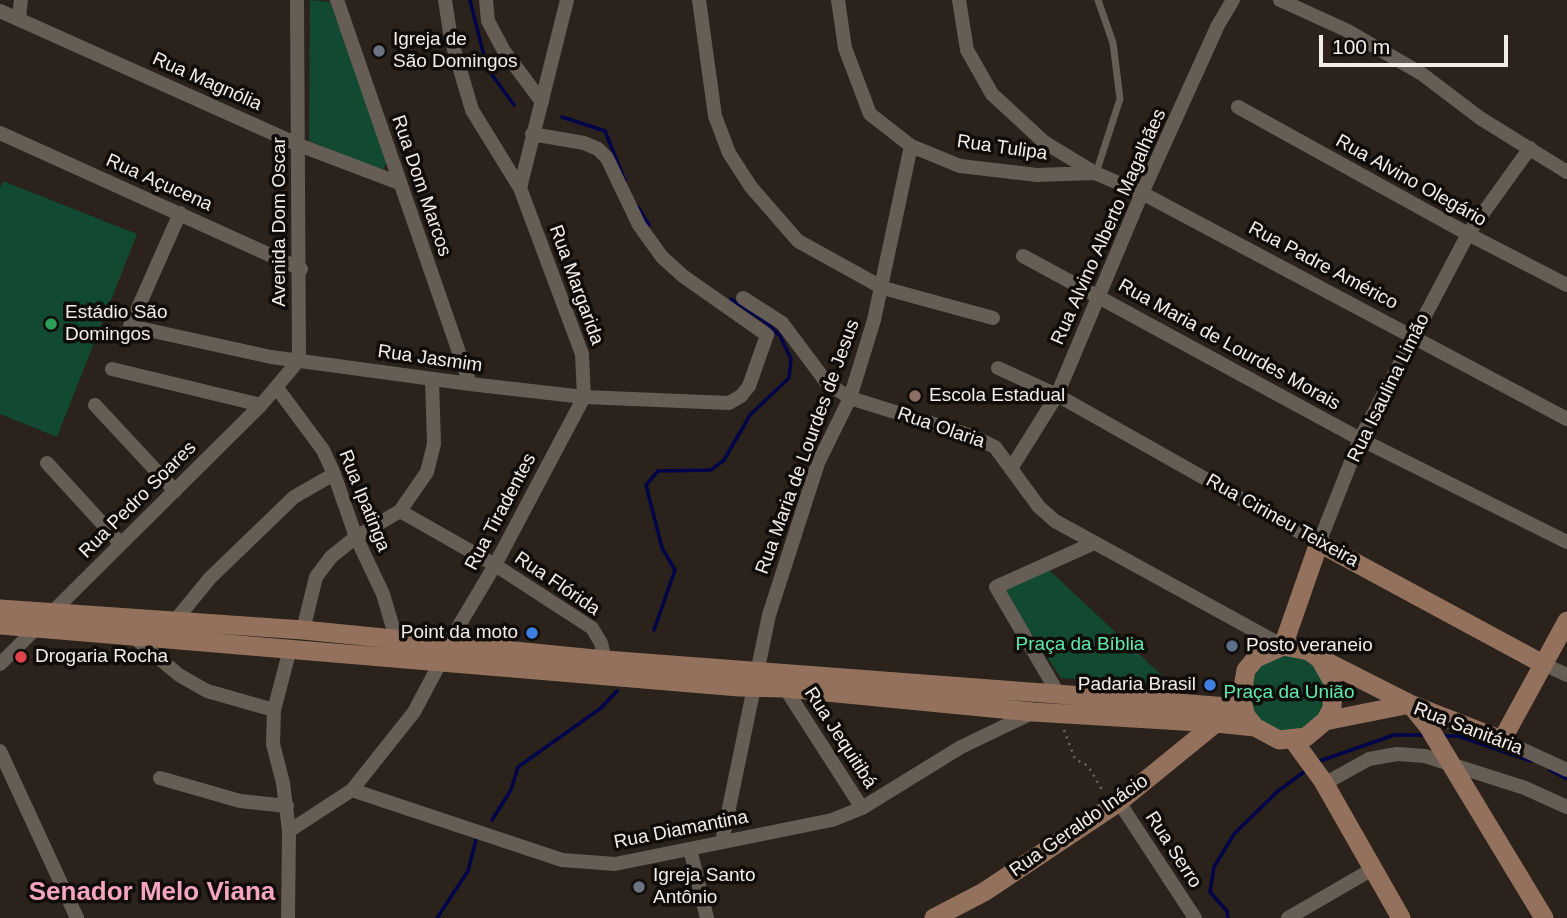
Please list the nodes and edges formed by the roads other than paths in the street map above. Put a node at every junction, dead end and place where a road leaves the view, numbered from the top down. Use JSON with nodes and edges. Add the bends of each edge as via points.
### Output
{"nodes":[{"id":1,"x":21,"y":0,"type":"edge"},
{"id":2,"x":337,"y":0,"type":"edge"},
{"id":3,"x":445,"y":0,"type":"edge"},
{"id":4,"x":486,"y":0,"type":"edge"},
{"id":5,"x":567,"y":0,"type":"edge"},
{"id":6,"x":699,"y":0,"type":"edge"},
{"id":7,"x":838,"y":0,"type":"edge"},
{"id":8,"x":959,"y":0,"type":"edge"},
{"id":9,"x":1098,"y":0,"type":"edge"},
{"id":10,"x":1233,"y":0,"type":"edge"},
{"id":11,"x":1280,"y":0,"type":"edge"},
{"id":12,"x":298,"y":1,"type":"edge"},
{"id":13,"x":0,"y":11,"type":"edge"},
{"id":14,"x":19,"y":17,"type":"junction"},
{"id":15,"x":542,"y":102,"type":"junction"},
{"id":16,"x":1238,"y":107,"type":"dead end"},
{"id":17,"x":0,"y":133,"type":"edge"},
{"id":18,"x":532,"y":134,"type":"junction"},
{"id":19,"x":299,"y":145,"type":"junction"},
{"id":20,"x":911,"y":146,"type":"junction"},
{"id":21,"x":1530,"y":148,"type":"junction"},
{"id":22,"x":1567,"y":172,"type":"edge"},
{"id":23,"x":1095,"y":173,"type":"junction"},
{"id":24,"x":399,"y":183,"type":"junction"},
{"id":25,"x":520,"y":188,"type":"junction"},
{"id":26,"x":1142,"y":193,"type":"junction"},
{"id":27,"x":180,"y":213,"type":"junction"},
{"id":28,"x":1468,"y":234,"type":"junction"},
{"id":29,"x":1023,"y":256,"type":"dead end"},
{"id":30,"x":301,"y":269,"type":"junction"},
{"id":31,"x":1567,"y":285,"type":"edge"},
{"id":32,"x":883,"y":288,"type":"junction"},
{"id":33,"x":1099,"y":296,"type":"junction"},
{"id":34,"x":743,"y":298,"type":"dead end"},
{"id":35,"x":993,"y":318,"type":"dead end"},
{"id":36,"x":1414,"y":335,"type":"junction"},
{"id":37,"x":299,"y":360,"type":"junction"},
{"id":38,"x":998,"y":368,"type":"dead end"},
{"id":39,"x":113,"y":369,"type":"dead end"},
{"id":40,"x":432,"y":380,"type":"junction"},
{"id":41,"x":470,"y":384,"type":"junction"},
{"id":42,"x":277,"y":388,"type":"junction"},
{"id":43,"x":1057,"y":395,"type":"junction"},
{"id":44,"x":584,"y":397,"type":"junction"},
{"id":45,"x":850,"y":398,"type":"junction"},
{"id":46,"x":95,"y":405,"type":"dead end"},
{"id":47,"x":261,"y":405,"type":"junction"},
{"id":48,"x":1567,"y":419,"type":"edge"},
{"id":49,"x":1360,"y":439,"type":"junction"},
{"id":50,"x":47,"y":463,"type":"dead end"},
{"id":51,"x":1012,"y":467,"type":"junction"},
{"id":52,"x":334,"y":474,"type":"junction"},
{"id":53,"x":175,"y":491,"type":"junction"},
{"id":54,"x":400,"y":511,"type":"junction"},
{"id":55,"x":356,"y":537,"type":"junction"},
{"id":56,"x":1319,"y":542,"type":"junction"},
{"id":57,"x":1567,"y":542,"type":"edge"},
{"id":58,"x":1094,"y":543,"type":"junction"},
{"id":59,"x":121,"y":544,"type":"junction"},
{"id":60,"x":495,"y":565,"type":"junction"},
{"id":61,"x":0,"y":609,"type":"edge"},
{"id":62,"x":54,"y":612,"type":"junction"},
{"id":63,"x":1567,"y":621,"type":"edge"},
{"id":64,"x":174,"y":622,"type":"junction"},
{"id":65,"x":0,"y":625,"type":"edge"},
{"id":66,"x":38,"y":628,"type":"junction"},
{"id":67,"x":303,"y":630,"type":"junction"},
{"id":68,"x":396,"y":638,"type":"junction"},
{"id":69,"x":136,"y":639,"type":"junction"},
{"id":70,"x":448,"y":644,"type":"junction"},
{"id":71,"x":1283,"y":646,"type":"junction"},
{"id":72,"x":290,"y":649,"type":"junction"},
{"id":73,"x":1320,"y":659,"type":"junction"},
{"id":74,"x":605,"y":660,"type":"junction"},
{"id":75,"x":440,"y":663,"type":"junction"},
{"id":76,"x":0,"y":664,"type":"edge"},
{"id":77,"x":1543,"y":664,"type":"junction"},
{"id":78,"x":1567,"y":675,"type":"edge"},
{"id":79,"x":755,"y":679,"type":"junction"},
{"id":80,"x":785,"y":688,"type":"junction"},
{"id":81,"x":1059,"y":704,"type":"junction"},
{"id":82,"x":1410,"y":704,"type":"junction"},
{"id":83,"x":1242,"y":708,"type":"junction"},
{"id":84,"x":274,"y":710,"type":"junction"},
{"id":85,"x":1033,"y":712,"type":"junction"},
{"id":86,"x":1325,"y":721,"type":"junction"},
{"id":87,"x":1216,"y":723,"type":"junction"},
{"id":88,"x":1255,"y":727,"type":"junction"},
{"id":89,"x":1293,"y":740,"type":"junction"},
{"id":90,"x":1502,"y":740,"type":"junction"},
{"id":91,"x":0,"y":751,"type":"edge"},
{"id":92,"x":1448,"y":759,"type":"junction"},
{"id":93,"x":1567,"y":769,"type":"edge"},
{"id":94,"x":160,"y":778,"type":"dead end"},
{"id":95,"x":1324,"y":782,"type":"junction"},
{"id":96,"x":352,"y":790,"type":"junction"},
{"id":97,"x":1115,"y":805,"type":"junction"},
{"id":98,"x":287,"y":806,"type":"junction"},
{"id":99,"x":1567,"y":807,"type":"edge"},
{"id":100,"x":862,"y":808,"type":"junction"},
{"id":101,"x":289,"y":831,"type":"junction"},
{"id":102,"x":722,"y":842,"type":"junction"},
{"id":103,"x":690,"y":849,"type":"junction"},
{"id":104,"x":1371,"y":870,"type":"junction"},
{"id":105,"x":77,"y":918,"type":"edge"},
{"id":106,"x":288,"y":918,"type":"edge"},
{"id":107,"x":707,"y":918,"type":"edge"},
{"id":108,"x":934,"y":918,"type":"edge"},
{"id":109,"x":1195,"y":918,"type":"edge"},
{"id":110,"x":1288,"y":918,"type":"edge"},
{"id":111,"x":1401,"y":918,"type":"edge"},
{"id":112,"x":1544,"y":918,"type":"edge"}],
"edges":[{"from":1,"to":14,"type":"street"},
{"from":2,"to":24,"type":"street","name":"Rua Dom Marcos"},
{"from":3,"to":25,"type":"street","name":"Rua Margarida","via":[[472,110]]},
{"from":4,"to":15,"type":"street","via":[[488,21],[503,51]]},
{"from":5,"to":15,"type":"street"},
{"from":6,"to":32,"type":"street","via":[[715,116],[729,153],[751,187],[798,241]]},
{"from":7,"to":20,"type":"street","name":"Rua Tulipa","via":[[845,48],[870,114]]},
{"from":8,"to":23,"type":"street","name":"Rua Padre Américo","via":[[967,50],[992,94],[1044,142]]},
{"from":9,"to":23,"type":"lane","via":[[1113,43],[1120,99]]},
{"from":10,"to":26,"type":"street","name":"Rua Alvino Alberto Magalhães"},
{"from":11,"to":21,"type":"street","via":[[1422,74],[1480,118]]},
{"from":12,"to":19,"type":"street","name":"Avenida Dom Oscar"},
{"from":13,"to":14,"type":"street","name":"Rua Magnólia"},
{"from":14,"to":19,"type":"street","name":"Rua Magnólia"},
{"from":15,"to":18,"type":"street"},
{"from":16,"to":28,"type":"street","name":"Rua Alvino Olegário"},
{"from":17,"to":27,"type":"street","name":"Rua Açucena"},
{"from":18,"to":25,"type":"street"},
{"from":18,"to":44,"type":"street","name":"Rua Jasmim","via":[[598,149],[662,257],[767,335],[748,386],[729,403]]},
{"from":19,"to":24,"type":"street","name":"Rua Magnólia"},
{"from":19,"to":30,"type":"street","name":"Avenida Dom Oscar"},
{"from":20,"to":23,"type":"street","name":"Rua Tulipa","via":[[960,166],[1037,175]]},
{"from":20,"to":32,"type":"street","name":"Rua Maria de Lourdes de Jesus"},
{"from":21,"to":22,"type":"street"},
{"from":21,"to":28,"type":"street","name":"Rua Isaulina Limão"},
{"from":23,"to":26,"type":"street","name":"Rua Padre Américo"},
{"from":24,"to":41,"type":"street","name":"Rua Dom Marcos"},
{"from":25,"to":44,"type":"street","name":"Rua Margarida","via":[[582,355]]},
{"from":26,"to":33,"type":"street","name":"Rua Alvino Alberto Magalhães"},
{"from":26,"to":36,"type":"street","name":"Rua Padre Américo"},
{"from":27,"to":30,"type":"street","name":"Rua Açucena"},
{"from":27,"to":37,"type":"street","name":"Rua Jasmim","via":[[130,326]]},
{"from":28,"to":31,"type":"street","name":"Rua Alvino Olegário"},
{"from":28,"to":36,"type":"street","name":"Rua Isaulina Limão"},
{"from":29,"to":33,"type":"street","name":"Rua Maria de Lourdes Morais"},
{"from":30,"to":37,"type":"street","name":"Avenida Dom Oscar"},
{"from":32,"to":35,"type":"street"},
{"from":32,"to":45,"type":"street","name":"Rua Maria de Lourdes de Jesus"},
{"from":33,"to":43,"type":"street","name":"Rua Alvino Alberto Magalhães"},
{"from":33,"to":49,"type":"street","name":"Rua Maria de Lourdes Morais"},
{"from":34,"to":45,"type":"street","name":"Rua Olaria","via":[[782,323],[819,375]]},
{"from":36,"to":48,"type":"street","name":"Rua Padre Américo"},
{"from":36,"to":49,"type":"street","name":"Rua Isaulina Limão"},
{"from":37,"to":40,"type":"street","name":"Rua Jasmim"},
{"from":37,"to":42,"type":"street","name":"Rua Pedro Soares"},
{"from":38,"to":43,"type":"street","name":"Rua Cirineu Teixeira"},
{"from":39,"to":47,"type":"street"},
{"from":40,"to":41,"type":"street","name":"Rua Jasmim"},
{"from":40,"to":54,"type":"street","via":[[434,444],[427,471]]},
{"from":41,"to":44,"type":"street","name":"Rua Jasmim"},
{"from":42,"to":47,"type":"street","name":"Rua Pedro Soares"},
{"from":42,"to":52,"type":"street","name":"Rua Ipatinga","via":[[323,450]]},
{"from":43,"to":51,"type":"street","name":"Rua Alvino Alberto Magalhães"},
{"from":43,"to":56,"type":"street","name":"Rua Cirineu Teixeira"},
{"from":44,"to":60,"type":"street","name":"Rua Tiradentes"},
{"from":45,"to":51,"type":"street","name":"Rua Olaria","via":[[972,436],[995,447]]},
{"from":45,"to":79,"type":"street","name":"Rua Maria de Lourdes de Jesus","via":[[818,463],[769,615]]},
{"from":46,"to":53,"type":"street"},
{"from":47,"to":53,"type":"street","name":"Rua Pedro Soares"},
{"from":49,"to":56,"type":"street","name":"Rua Isaulina Limão"},
{"from":49,"to":57,"type":"street","name":"Rua Maria de Lourdes Morais"},
{"from":50,"to":59,"type":"street"},
{"from":51,"to":58,"type":"street","name":"Rua Olaria","via":[[1039,507]]},
{"from":52,"to":55,"type":"street","name":"Rua Ipatinga"},
{"from":52,"to":64,"type":"street","via":[[294,497],[210,578]]},
{"from":53,"to":59,"type":"street","name":"Rua Pedro Soares"},
{"from":54,"to":55,"type":"street"},
{"from":54,"to":60,"type":"street","name":"Rua Flórida"},
{"from":55,"to":67,"type":"street","via":[[331,557],[316,577]]},
{"from":55,"to":68,"type":"street","name":"Rua Ipatinga","via":[[383,594]]},
{"from":56,"to":71,"type":"main road","name":"Rua Isaulina Limão"},
{"from":56,"to":77,"type":"main road","name":"Rua Cirineu Teixeira"},
{"from":58,"to":71,"type":"street","name":"Rua Olaria"},
{"from":58,"to":81,"type":"street","via":[[996,587]]},
{"from":59,"to":62,"type":"street","name":"Rua Pedro Soares"},
{"from":60,"to":70,"type":"street","name":"Rua Tiradentes"},
{"from":60,"to":74,"type":"street","name":"Rua Flórida","via":[[592,628]]},
{"from":61,"to":62,"type":"main road"},
{"from":62,"to":64,"type":"main road"},
{"from":62,"to":66,"type":"street","name":"Rua Pedro Soares"},
{"from":63,"to":77,"type":"main road"},
{"from":64,"to":67,"type":"main road"},
{"from":65,"to":66,"type":"main road"},
{"from":66,"to":69,"type":"main road"},
{"from":66,"to":76,"type":"street","name":"Rua Pedro Soares"},
{"from":67,"to":68,"type":"main road"},
{"from":68,"to":70,"type":"main road"},
{"from":69,"to":72,"type":"main road"},
{"from":69,"to":84,"type":"street","via":[[179,675],[207,691]]},
{"from":70,"to":74,"type":"main road"},
{"from":71,"to":73,"type":"main road"},
{"from":71,"to":83,"type":"main road","via":[[1262,654],[1246,670],[1241,684]]},
{"from":72,"to":75,"type":"main road"},
{"from":72,"to":84,"type":"street"},
{"from":73,"to":82,"type":"main road"},
{"from":73,"to":86,"type":"main road","via":[[1328,669],[1335,696]]},
{"from":74,"to":79,"type":"main road"},
{"from":75,"to":79,"type":"main road"},
{"from":75,"to":96,"type":"street","via":[[414,712]]},
{"from":77,"to":78,"type":"street","name":"Rua Cirineu Teixeira"},
{"from":77,"to":90,"type":"main road"},
{"from":79,"to":80,"type":"main road"},
{"from":79,"to":81,"type":"main road"},
{"from":79,"to":102,"type":"street","name":"Rua Maria de Lourdes de Jesus"},
{"from":80,"to":85,"type":"main road"},
{"from":80,"to":100,"type":"street","name":"Rua Jequitibá"},
{"from":81,"to":83,"type":"main road"},
{"from":81,"to":85,"type":"main road"},
{"from":81,"to":87,"type":"main road"},
{"from":82,"to":86,"type":"main road","name":"Rua Sanitária"},
{"from":82,"to":90,"type":"main road","name":"Rua Sanitária"},
{"from":82,"to":92,"type":"main road"},
{"from":83,"to":88,"type":"main road"},
{"from":84,"to":98,"type":"street","via":[[273,744]]},
{"from":85,"to":100,"type":"street","name":"Rua Diamantina","via":[[961,747]]},
{"from":86,"to":89,"type":"main road","via":[[1306,737]]},
{"from":87,"to":88,"type":"main road"},
{"from":87,"to":97,"type":"main road","name":"Rua Geraldo Inácio"},
{"from":88,"to":89,"type":"main road","via":[[1279,740]]},
{"from":89,"to":95,"type":"main road"},
{"from":90,"to":93,"type":"street","name":"Rua Sanitária"},
{"from":91,"to":105,"type":"street"},
{"from":92,"to":95,"type":"street","via":[[1425,755],[1369,759]]},
{"from":92,"to":99,"type":"street"},
{"from":92,"to":112,"type":"main road"},
{"from":94,"to":98,"type":"street","via":[[240,802]]},
{"from":95,"to":104,"type":"main road"},
{"from":96,"to":101,"type":"street"},
{"from":96,"to":103,"type":"street","name":"Rua Diamantina","via":[[562,860],[615,864]]},
{"from":97,"to":108,"type":"main road","name":"Rua Geraldo Inácio","via":[[984,892]]},
{"from":97,"to":109,"type":"street","name":"Rua Serro"},
{"from":98,"to":101,"type":"street"},
{"from":100,"to":102,"type":"street","name":"Rua Diamantina","via":[[832,820]]},
{"from":101,"to":106,"type":"street"},
{"from":102,"to":103,"type":"street","name":"Rua Diamantina"},
{"from":103,"to":107,"type":"street"},
{"from":104,"to":110,"type":"street"},
{"from":104,"to":111,"type":"main road"}]}
